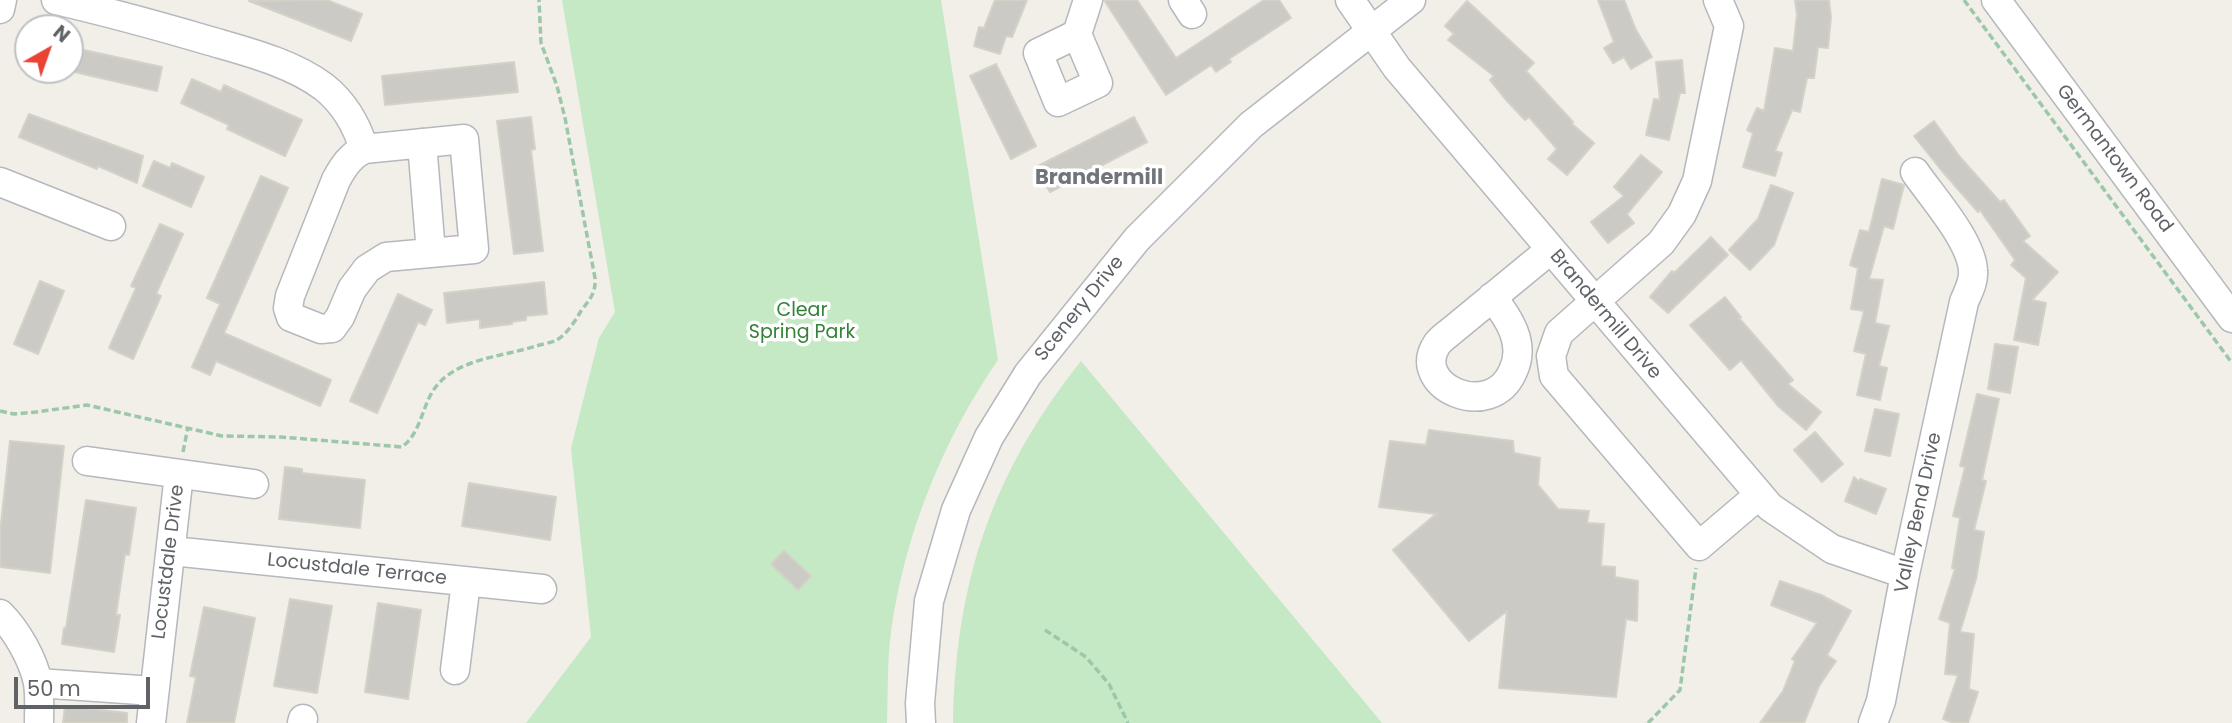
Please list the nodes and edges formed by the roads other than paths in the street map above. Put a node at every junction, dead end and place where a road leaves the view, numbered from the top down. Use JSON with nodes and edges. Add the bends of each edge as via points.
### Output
{"nodes":[{"id":1,"x":2,"y":0,"type":"edge"},
{"id":2,"x":55,"y":0,"type":"edge"},
{"id":3,"x":1088,"y":0,"type":"edge"},
{"id":4,"x":1350,"y":0,"type":"edge"},
{"id":5,"x":1411,"y":0,"type":"edge"},
{"id":6,"x":1718,"y":0,"type":"edge"},
{"id":7,"x":1996,"y":0,"type":"edge"},
{"id":8,"x":0,"y":9,"type":"edge"},
{"id":9,"x":1370,"y":30,"type":"junction"},
{"id":10,"x":1077,"y":34,"type":"dead end"},
{"id":11,"x":422,"y":143,"type":"junction"},
{"id":12,"x":363,"y":149,"type":"junction"},
{"id":13,"x":1914,"y":172,"type":"dead end"},
{"id":14,"x":0,"y":182,"type":"edge"},
{"id":15,"x":111,"y":226,"type":"dead end"},
{"id":16,"x":1550,"y":250,"type":"junction"},
{"id":17,"x":430,"y":253,"type":"junction"},
{"id":18,"x":1492,"y":298,"type":"dead end"},
{"id":19,"x":1594,"y":302,"type":"junction"},
{"id":20,"x":2232,"y":318,"type":"edge"},
{"id":21,"x":87,"y":461,"type":"dead end"},
{"id":22,"x":180,"y":474,"type":"junction"},
{"id":23,"x":254,"y":484,"type":"dead end"},
{"id":24,"x":1759,"y":495,"type":"junction"},
{"id":25,"x":172,"y":551,"type":"junction"},
{"id":26,"x":1905,"y":574,"type":"junction"},
{"id":27,"x":466,"y":582,"type":"junction"},
{"id":28,"x":542,"y":589,"type":"dead end"},
{"id":29,"x":0,"y":614,"type":"edge"},
{"id":30,"x":455,"y":670,"type":"dead end"},
{"id":31,"x":38,"y":683,"type":"junction"},
{"id":32,"x":154,"y":691,"type":"junction"},
{"id":33,"x":39,"y":723,"type":"edge"},
{"id":34,"x":151,"y":723,"type":"edge"},
{"id":35,"x":921,"y":723,"type":"edge"},
{"id":36,"x":1873,"y":723,"type":"edge"}],
"edges":[{"from":1,"to":8,"type":"street"},
{"from":2,"to":12,"type":"street","via":[[239,50],[298,71],[325,88],[344,109]]},
{"from":3,"to":10,"type":"street"},
{"from":4,"to":9,"type":"street","name":"Brandermill Drive"},
{"from":5,"to":9,"type":"street","name":"Scenery Drive"},
{"from":6,"to":19,"type":"street","via":[[1729,26],[1697,181],[1682,214],[1661,243]]},
{"from":7,"to":20,"type":"street","name":"Germantown Road"},
{"from":9,"to":16,"type":"street","name":"Brandermill Drive"},
{"from":9,"to":35,"type":"street","name":"Scenery Drive","via":[[1251,125],[1137,239],[1028,374],[989,438],[956,510],[929,601]]},
{"from":11,"to":12,"type":"street"},
{"from":11,"to":17,"type":"street"},
{"from":11,"to":17,"type":"street","via":[[464,139],[474,248]]},
{"from":12,"to":17,"type":"street","via":[[336,180],[289,296],[291,317],[321,329],[332,328],[366,269],[386,257]]},
{"from":13,"to":26,"type":"street","name":"Valley Bend Drive","via":[[1965,244],[1973,268]]},
{"from":14,"to":15,"type":"street"},
{"from":16,"to":18,"type":"street"},
{"from":16,"to":19,"type":"street","name":"Brandermill Drive"},
{"from":19,"to":24,"type":"street","name":"Brandermill Drive"},
{"from":19,"to":24,"type":"street","via":[[1559,333],[1551,356],[1554,376],[1699,546]]},
{"from":21,"to":22,"type":"street"},
{"from":22,"to":23,"type":"street"},
{"from":22,"to":25,"type":"street","name":"Locustdale Drive"},
{"from":24,"to":26,"type":"street","name":"Brandermill Drive","via":[[1832,549]]},
{"from":25,"to":27,"type":"street","name":"Locustdale Terrace"},
{"from":25,"to":32,"type":"street","name":"Locustdale Drive"},
{"from":26,"to":36,"type":"street","name":"Valley Bend Drive"},
{"from":27,"to":28,"type":"street","name":"Locustdale Terrace"},
{"from":27,"to":30,"type":"street"},
{"from":29,"to":31,"type":"street","via":[[12,625]]},
{"from":31,"to":32,"type":"street"},
{"from":31,"to":33,"type":"street"},
{"from":32,"to":34,"type":"street","name":"Locustdale Drive"}]}
